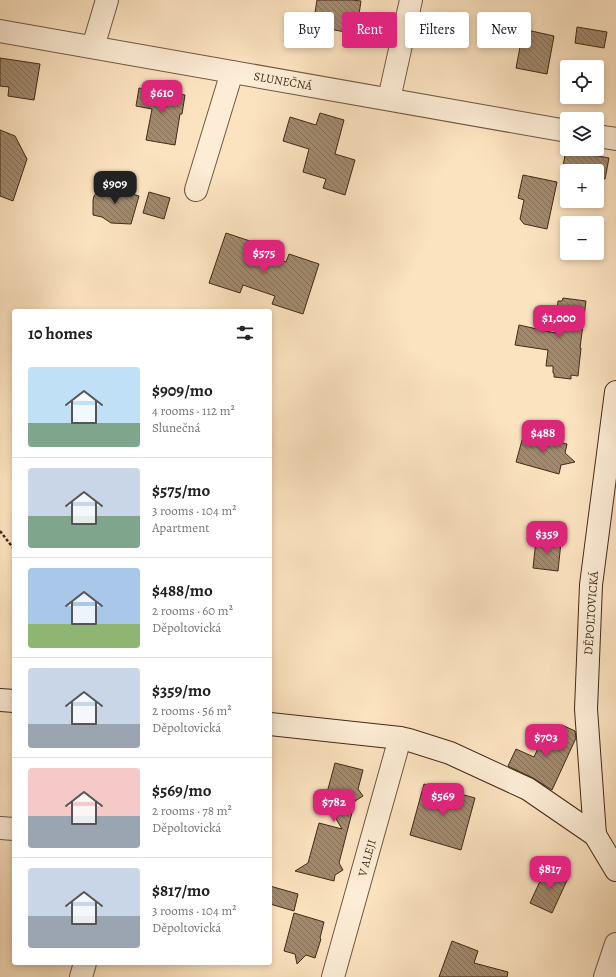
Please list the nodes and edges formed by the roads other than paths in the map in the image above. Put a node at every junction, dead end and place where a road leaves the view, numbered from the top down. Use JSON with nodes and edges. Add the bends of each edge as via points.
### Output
{"nodes":[{"id":1,"x":107,"y":0,"type":"edge"},
{"id":2,"x":411,"y":0,"type":"edge"},
{"id":3,"x":0,"y":31,"type":"edge"},
{"id":4,"x":93,"y":48,"type":"junction"},
{"id":5,"x":232,"y":72,"type":"junction"},
{"id":6,"x":389,"y":99,"type":"junction"},
{"id":7,"x":560,"y":129,"type":"edge"},
{"id":8,"x":604,"y":137,"type":"edge"},
{"id":9,"x":616,"y":139,"type":"edge"},
{"id":10,"x":196,"y":190,"type":"dead end"},
{"id":11,"x":616,"y":392,"type":"edge"},
{"id":12,"x":609,"y":505,"type":"edge"},
{"id":13,"x":0,"y":700,"type":"edge"},
{"id":14,"x":12,"y":701,"type":"edge"},
{"id":15,"x":272,"y":724,"type":"edge"},
{"id":16,"x":400,"y":738,"type":"junction"},
{"id":17,"x":0,"y":828,"type":"edge"},
{"id":18,"x":12,"y":829,"type":"edge"},
{"id":19,"x":595,"y":835,"type":"junction"},
{"id":20,"x":616,"y":870,"type":"edge"},
{"id":21,"x":616,"y":944,"type":"edge"},
{"id":22,"x":84,"y":965,"type":"edge"},
{"id":23,"x":81,"y":977,"type":"edge"},
{"id":24,"x":334,"y":977,"type":"edge"},
{"id":25,"x":605,"y":977,"type":"edge"}],
"edges":[{"from":1,"to":4,"type":"street"},
{"from":2,"to":6,"type":"street"},
{"from":3,"to":4,"type":"street","name":"SLUNEČNÁ"},
{"from":4,"to":5,"type":"street","name":"SLUNEČNÁ"},
{"from":5,"to":6,"type":"street","name":"SLUNEČNÁ"},
{"from":5,"to":10,"type":"street"},
{"from":6,"to":7,"type":"street","name":"SLUNEČNÁ"},
{"from":8,"to":9,"type":"street"},
{"from":11,"to":12,"type":"street","name":"DĚPOLTOVICKÁ"},
{"from":12,"to":19,"type":"street","name":"DĚPOLTOVICKÁ","via":[[592,585],[586,709]]},
{"from":13,"to":14,"type":"street"},
{"from":15,"to":16,"type":"street","name":"DĚPOLTOVICKÁ"},
{"from":16,"to":19,"type":"street","name":"DĚPOLTOVICKÁ","via":[[450,753],[528,789]]},
{"from":16,"to":24,"type":"street","name":"V ALEJI"},
{"from":17,"to":18,"type":"street"},
{"from":19,"to":20,"type":"street","name":"DĚPOLTOVICKÁ"},
{"from":21,"to":25,"type":"street"},
{"from":22,"to":23,"type":"street"}]}
